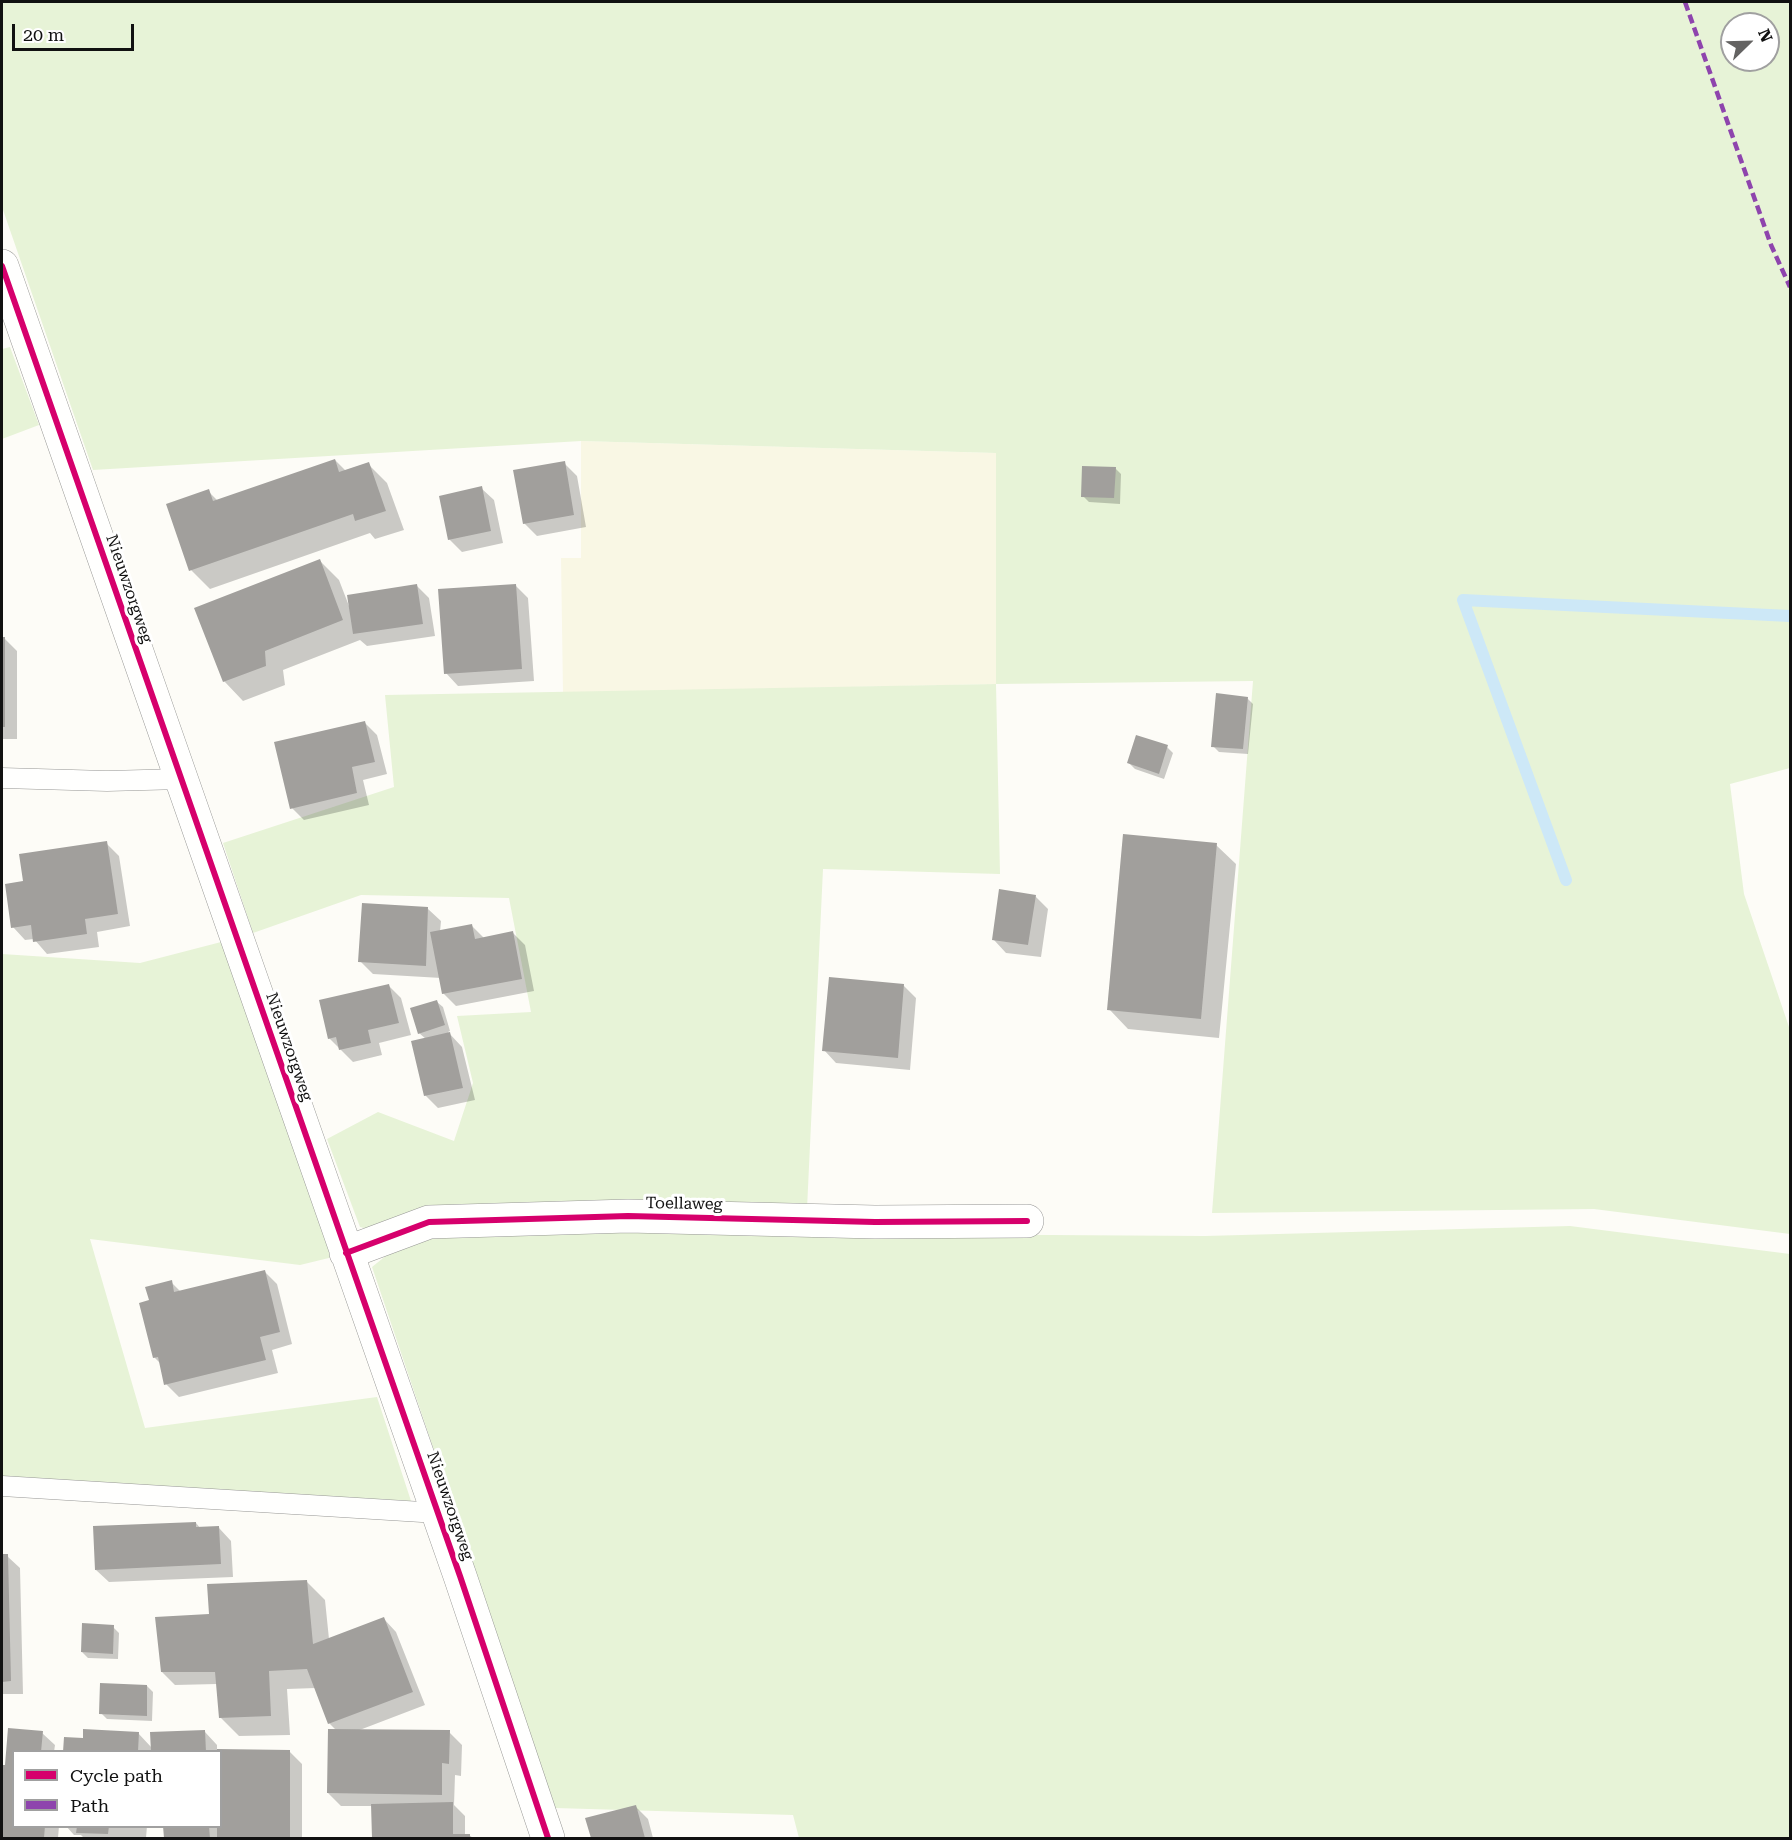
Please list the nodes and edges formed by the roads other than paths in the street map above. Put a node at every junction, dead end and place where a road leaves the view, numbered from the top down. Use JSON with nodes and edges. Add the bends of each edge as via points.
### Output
{"nodes":[{"id":1,"x":2,"y":266,"type":"edge"},
{"id":2,"x":2,"y":778,"type":"edge"},
{"id":3,"x":182,"y":779,"type":"junction"},
{"id":4,"x":1027,"y":1221,"type":"dead end"},
{"id":5,"x":346,"y":1253,"type":"junction"},
{"id":6,"x":2,"y":1486,"type":"edge"},
{"id":7,"x":438,"y":1513,"type":"junction"},
{"id":8,"x":548,"y":1839,"type":"edge"}],
"edges":[{"from":1,"to":3,"type":"street","name":"Nieuwzorgweg"},
{"from":2,"to":3,"type":"lane"},
{"from":3,"to":5,"type":"street","name":"Nieuwzorgweg"},
{"from":4,"to":5,"type":"street","name":"Toellaweg","via":[[628,1216],[429,1222]]},
{"from":5,"to":7,"type":"street","name":"Nieuwzorgweg"},
{"from":6,"to":7,"type":"lane"},
{"from":7,"to":8,"type":"street","name":"Nieuwzorgweg"}]}
